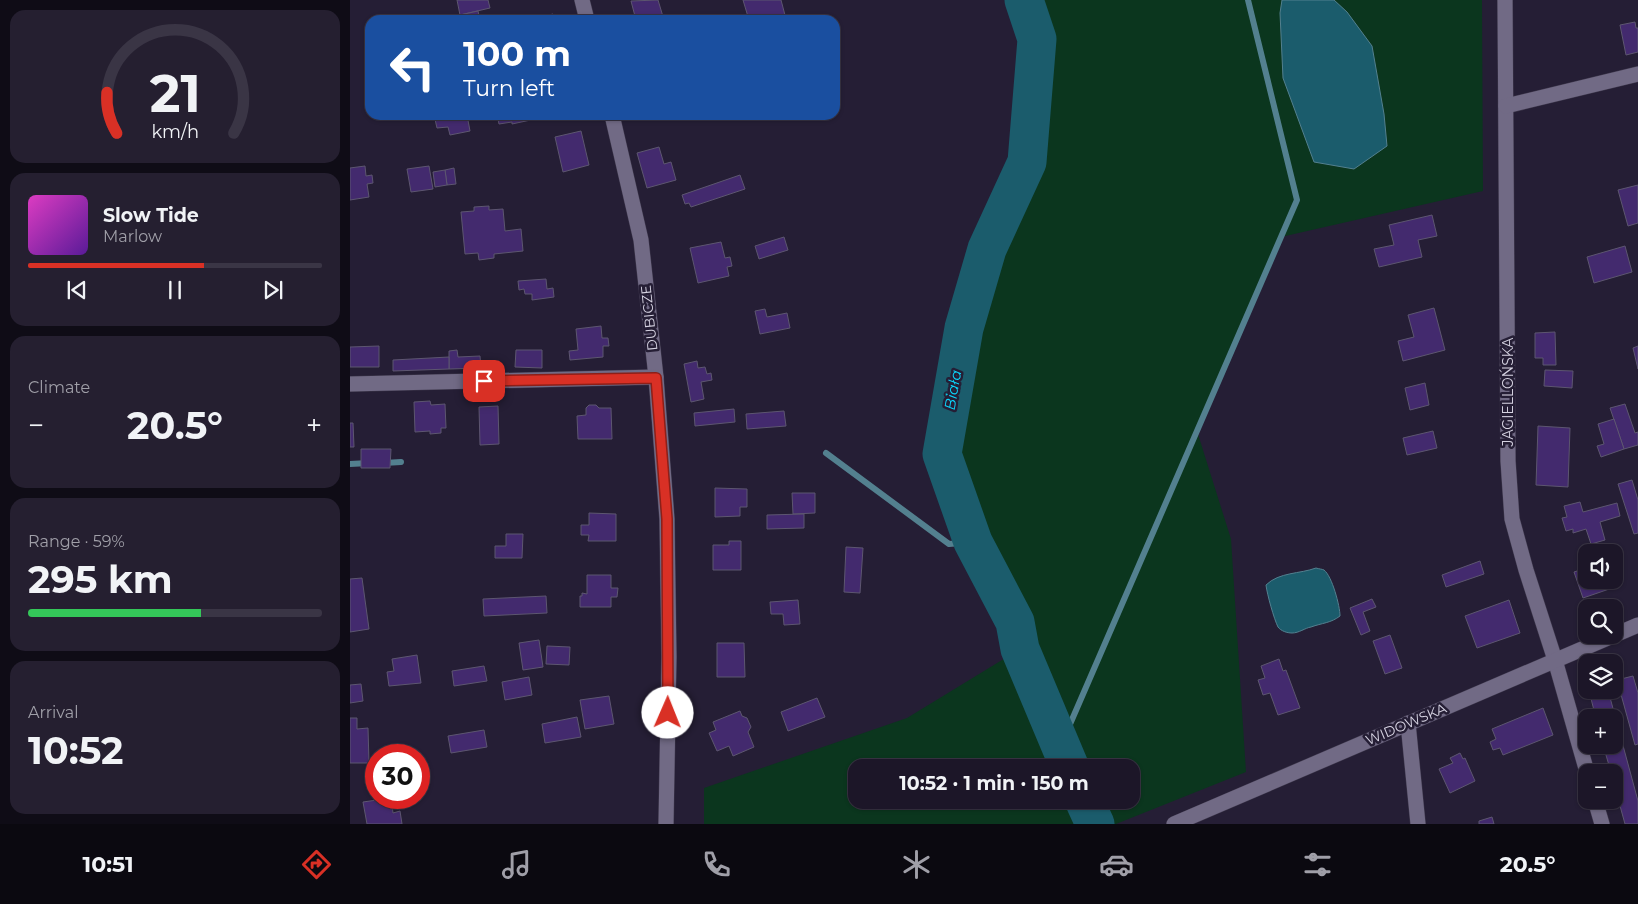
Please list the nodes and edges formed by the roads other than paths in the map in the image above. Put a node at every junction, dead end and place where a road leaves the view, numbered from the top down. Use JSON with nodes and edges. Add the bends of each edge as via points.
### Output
{"nodes":[{"id":1,"x":582,"y":0,"type":"edge"},
{"id":2,"x":1505,"y":0,"type":"edge"},
{"id":3,"x":586,"y":15,"type":"edge"},
{"id":4,"x":1638,"y":74,"type":"edge"},
{"id":5,"x":1506,"y":106,"type":"junction"},
{"id":6,"x":613,"y":120,"type":"edge"},
{"id":7,"x":656,"y":378,"type":"junction"},
{"id":8,"x":350,"y":384,"type":"edge"},
{"id":9,"x":1638,"y":625,"type":"edge"},
{"id":10,"x":1555,"y":660,"type":"junction"},
{"id":11,"x":1408,"y":723,"type":"junction"},
{"id":12,"x":1585,"y":764,"type":"edge"},
{"id":13,"x":1598,"y":809,"type":"edge"},
{"id":14,"x":666,"y":824,"type":"edge"},
{"id":15,"x":1174,"y":824,"type":"edge"},
{"id":16,"x":1418,"y":824,"type":"edge"},
{"id":17,"x":1602,"y":824,"type":"edge"}],
"edges":[{"from":1,"to":3,"type":"street"},
{"from":2,"to":5,"type":"street","name":"JAGIELLOŃSKA"},
{"from":4,"to":5,"type":"street"},
{"from":5,"to":10,"type":"street","name":"JAGIELLOŃSKA","via":[[1508,462],[1512,519]]},
{"from":6,"to":7,"type":"street","name":"DUBICZE","via":[[641,240]]},
{"from":7,"to":8,"type":"street"},
{"from":7,"to":14,"type":"street","name":"DUBICZE","via":[[667,519]]},
{"from":9,"to":10,"type":"street","name":"WIDOWSKA"},
{"from":10,"to":11,"type":"street","name":"WIDOWSKA"},
{"from":10,"to":12,"type":"street","name":"JAGIELLOŃSKA"},
{"from":11,"to":15,"type":"street","name":"WIDOWSKA"},
{"from":11,"to":16,"type":"street"},
{"from":13,"to":17,"type":"street"}]}
